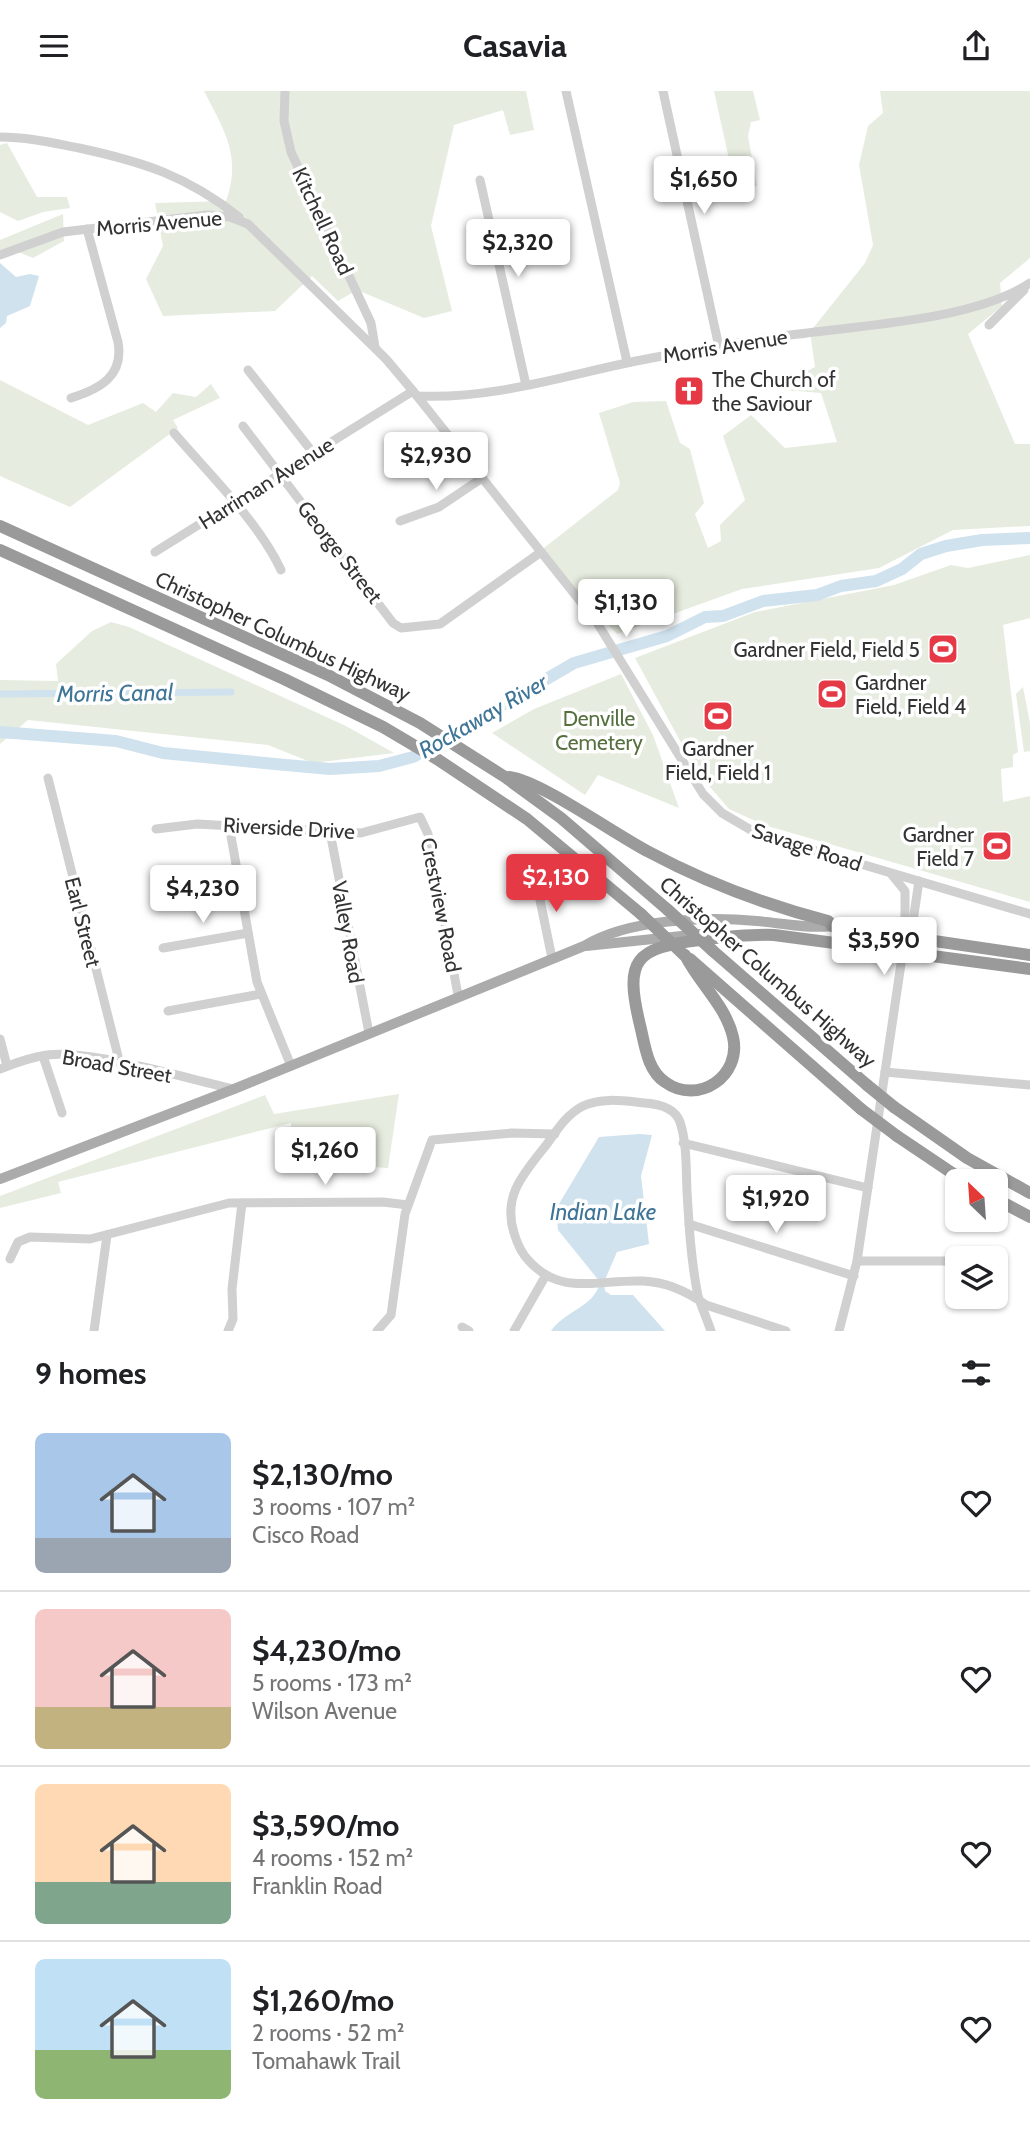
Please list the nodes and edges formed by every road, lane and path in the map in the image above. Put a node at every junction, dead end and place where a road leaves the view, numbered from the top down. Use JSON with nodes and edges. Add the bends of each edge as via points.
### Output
{"nodes":[{"id":1,"x":285,"y":91,"type":"edge"},
{"id":2,"x":566,"y":91,"type":"edge"},
{"id":3,"x":663,"y":91,"type":"edge"},
{"id":4,"x":0,"y":137,"type":"edge"},
{"id":5,"x":481,"y":180,"type":"dead end"},
{"id":6,"x":248,"y":225,"type":"junction"},
{"id":7,"x":87,"y":229,"type":"junction"},
{"id":8,"x":0,"y":255,"type":"edge"},
{"id":9,"x":1030,"y":283,"type":"edge"},
{"id":10,"x":989,"y":325,"type":"dead end"},
{"id":11,"x":719,"y":347,"type":"junction"},
{"id":12,"x":376,"y":349,"type":"junction"},
{"id":13,"x":627,"y":362,"type":"junction"},
{"id":14,"x":389,"y":363,"type":"joint"},
{"id":15,"x":248,"y":370,"type":"dead end"},
{"id":16,"x":526,"y":385,"type":"junction"},
{"id":17,"x":415,"y":393,"type":"junction"},
{"id":18,"x":71,"y":398,"type":"dead end"},
{"id":19,"x":243,"y":426,"type":"dead end"},
{"id":20,"x":173,"y":433,"type":"dead end"},
{"id":21,"x":314,"y":454,"type":"junction"},
{"id":22,"x":280,"y":474,"type":"junction"},
{"id":23,"x":482,"y":478,"type":"junction"},
{"id":24,"x":234,"y":503,"type":"junction"},
{"id":25,"x":400,"y":521,"type":"dead end"},
{"id":26,"x":0,"y":526,"type":"edge"},
{"id":27,"x":0,"y":550,"type":"edge"},
{"id":28,"x":155,"y":552,"type":"dead end"},
{"id":29,"x":541,"y":552,"type":"junction"},
{"id":30,"x":281,"y":571,"type":"dead end"},
{"id":31,"x":505,"y":777,"type":"junction"},
{"id":32,"x":48,"y":778,"type":"dead end"},
{"id":33,"x":420,"y":817,"type":"joint"},
{"id":34,"x":229,"y":825,"type":"junction"},
{"id":35,"x":156,"y":829,"type":"dead end"},
{"id":36,"x":330,"y":832,"type":"junction"},
{"id":37,"x":891,"y":873,"type":"junction"},
{"id":38,"x":534,"y":876,"type":"dead end"},
{"id":39,"x":919,"y":881,"type":"junction"},
{"id":40,"x":905,"y":891,"type":"junction"},
{"id":41,"x":1030,"y":914,"type":"edge"},
{"id":42,"x":832,"y":926,"type":"junction"},
{"id":43,"x":248,"y":933,"type":"junction"},
{"id":44,"x":752,"y":934,"type":"junction"},
{"id":45,"x":904,"y":944,"type":"junction"},
{"id":46,"x":584,"y":946,"type":"junction"},
{"id":47,"x":163,"y":948,"type":"dead end"},
{"id":48,"x":685,"y":955,"type":"junction"},
{"id":49,"x":1030,"y":955,"type":"edge"},
{"id":50,"x":552,"y":958,"type":"junction"},
{"id":51,"x":1030,"y":969,"type":"edge"},
{"id":52,"x":261,"y":994,"type":"junction"},
{"id":53,"x":458,"y":995,"type":"junction"},
{"id":54,"x":168,"y":1011,"type":"dead end"},
{"id":55,"x":369,"y":1033,"type":"junction"},
{"id":56,"x":0,"y":1039,"type":"edge"},
{"id":57,"x":43,"y":1056,"type":"junction"},
{"id":58,"x":120,"y":1064,"type":"junction"},
{"id":59,"x":291,"y":1066,"type":"junction"},
{"id":60,"x":4,"y":1068,"type":"edge"},
{"id":61,"x":885,"y":1072,"type":"junction"},
{"id":62,"x":1030,"y":1086,"type":"edge"},
{"id":63,"x":234,"y":1090,"type":"junction"},
{"id":64,"x":62,"y":1113,"type":"dead end"},
{"id":65,"x":555,"y":1133,"type":"junction"},
{"id":66,"x":684,"y":1143,"type":"junction"},
{"id":67,"x":946,"y":1169,"type":"edge"},
{"id":68,"x":0,"y":1179,"type":"edge"},
{"id":69,"x":868,"y":1188,"type":"junction"},
{"id":70,"x":1030,"y":1193,"type":"edge"},
{"id":71,"x":242,"y":1203,"type":"junction"},
{"id":72,"x":408,"y":1205,"type":"junction"},
{"id":73,"x":1008,"y":1205,"type":"edge"},
{"id":74,"x":1030,"y":1217,"type":"edge"},
{"id":75,"x":689,"y":1224,"type":"junction"},
{"id":76,"x":107,"y":1235,"type":"junction"},
{"id":77,"x":10,"y":1259,"type":"dead end"},
{"id":78,"x":857,"y":1261,"type":"junction"},
{"id":79,"x":945,"y":1261,"type":"edge"},
{"id":80,"x":546,"y":1275,"type":"junction"},
{"id":81,"x":854,"y":1276,"type":"junction"},
{"id":82,"x":699,"y":1300,"type":"junction"},
{"id":83,"x":94,"y":1331,"type":"edge"},
{"id":84,"x":228,"y":1331,"type":"edge"},
{"id":85,"x":377,"y":1331,"type":"edge"},
{"id":86,"x":514,"y":1331,"type":"edge"},
{"id":87,"x":711,"y":1331,"type":"edge"},
{"id":88,"x":786,"y":1331,"type":"edge"},
{"id":89,"x":839,"y":1331,"type":"edge"}],
"edges":[{"from":1,"to":12,"type":"street","name":"Kitchell Road","via":[[288,144],[371,323]]},
{"from":2,"to":13,"type":"street"},
{"from":3,"to":11,"type":"street"},
{"from":4,"to":6,"type":"street","via":[[43,141],[152,166],[208,193]]},
{"from":5,"to":16,"type":"street"},
{"from":6,"to":7,"type":"street","name":"Morris Avenue","via":[[230,217],[207,215]]},
{"from":6,"to":12,"type":"street","name":"Morris Avenue"},
{"from":7,"to":8,"type":"street","name":"Morris Avenue","via":[[50,235]]},
{"from":7,"to":18,"type":"street","via":[[120,358],[102,385]]},
{"from":9,"to":10,"type":"street"},
{"from":9,"to":11,"type":"street","name":"Morris Avenue","via":[[1004,297],[928,317]]},
{"from":11,"to":13,"type":"street","name":"Morris Avenue"},
{"from":12,"to":14,"type":"street","name":"Morris Avenue"},
{"from":13,"to":16,"type":"street","name":"Morris Avenue"},
{"from":14,"to":17,"type":"street","name":"Savage Road"},
{"from":15,"to":21,"type":"street"},
{"from":16,"to":17,"type":"street","name":"Morris Avenue","via":[[475,395]]},
{"from":17,"to":21,"type":"street","name":"Harriman Avenue"},
{"from":17,"to":23,"type":"street","name":"Savage Road"},
{"from":19,"to":22,"type":"street","name":"George Street"},
{"from":20,"to":24,"type":"street"},
{"from":21,"to":22,"type":"street","name":"Harriman Avenue"},
{"from":22,"to":24,"type":"street","name":"Harriman Avenue"},
{"from":22,"to":29,"type":"street","name":"George Street","via":[[401,628],[440,624]]},
{"from":23,"to":25,"type":"street","via":[[439,507]]},
{"from":23,"to":29,"type":"street","name":"Savage Road"},
{"from":24,"to":28,"type":"street","name":"Harriman Avenue"},
{"from":24,"to":30,"type":"street"},
{"from":26,"to":31,"type":"highway","name":"Christopher Columbus Highway","via":[[328,675],[420,723]]},
{"from":27,"to":48,"type":"highway","name":"Christopher Columbus Highway","bridge":true,"via":[[284,679],[438,759],[527,820]]},
{"from":29,"to":37,"type":"street","name":"Savage Road","via":[[596,621],[689,773],[722,813],[755,833]]},
{"from":31,"to":42,"type":"highway","via":[[525,779],[601,826],[709,881]]},
{"from":31,"to":70,"type":"highway","name":"Christopher Columbus Highway","bridge":true,"via":[[592,842],[894,1107],[967,1158]]},
{"from":32,"to":58,"type":"street","name":"Earl Street"},
{"from":33,"to":36,"type":"street","name":"Riverside Drive","via":[[360,833]]},
{"from":33,"to":53,"type":"street","name":"Crestview Road","via":[[428,834]]},
{"from":34,"to":35,"type":"street","name":"Riverside Drive"},
{"from":34,"to":36,"type":"street","name":"Riverside Drive"},
{"from":34,"to":43,"type":"street"},
{"from":36,"to":55,"type":"street","name":"Valley Road"},
{"from":37,"to":39,"type":"street","name":"Savage Road"},
{"from":37,"to":40,"type":"street"},
{"from":38,"to":50,"type":"street"},
{"from":39,"to":40,"type":"street"},
{"from":39,"to":41,"type":"street","name":"Savage Road"},
{"from":39,"to":45,"type":"street"},
{"from":40,"to":45,"type":"street"},
{"from":42,"to":45,"type":"highway"},
{"from":42,"to":46,"type":"main road","via":[[701,920],[624,929]]},
{"from":43,"to":47,"type":"street"},
{"from":43,"to":52,"type":"street"},
{"from":44,"to":45,"type":"highway"},
{"from":44,"to":46,"type":"main road","via":[[715,932]]},
{"from":44,"to":48,"type":"highway","via":[[663,945],[650,950],[637,965],[634,998],[651,1066],[669,1085],[694,1091],[723,1077],[735,1050],[728,1022]]},
{"from":45,"to":49,"type":"highway"},
{"from":45,"to":51,"type":"highway"},
{"from":45,"to":61,"type":"street"},
{"from":46,"to":50,"type":"main road"},
{"from":48,"to":67,"type":"highway","name":"Christopher Columbus Highway","bridge":true,"via":[[861,1109]]},
{"from":50,"to":53,"type":"main road"},
{"from":52,"to":54,"type":"street"},
{"from":52,"to":59,"type":"street"},
{"from":53,"to":55,"type":"main road"},
{"from":55,"to":59,"type":"main road"},
{"from":56,"to":60,"type":"street"},
{"from":57,"to":58,"type":"street","name":"Broad Street","via":[[62,1054]]},
{"from":57,"to":60,"type":"street","name":"Broad Street"},
{"from":57,"to":64,"type":"street"},
{"from":58,"to":63,"type":"street","name":"Broad Street"},
{"from":59,"to":63,"type":"main road"},
{"from":61,"to":62,"type":"street"},
{"from":61,"to":69,"type":"street"},
{"from":63,"to":68,"type":"main road"},
{"from":65,"to":66,"type":"street","via":[[582,1107],[611,1100],[666,1108],[680,1121]]},
{"from":65,"to":72,"type":"street","via":[[435,1138]]},
{"from":65,"to":80,"type":"street","via":[[516,1183],[511,1202],[519,1246]]},
{"from":66,"to":69,"type":"street"},
{"from":66,"to":75,"type":"street"},
{"from":69,"to":78,"type":"street"},
{"from":71,"to":72,"type":"street"},
{"from":71,"to":76,"type":"street"},
{"from":71,"to":84,"type":"street","via":[[233,1319]]},
{"from":72,"to":85,"type":"street","via":[[390,1315]]},
{"from":73,"to":74,"type":"highway"},
{"from":75,"to":81,"type":"street"},
{"from":75,"to":82,"type":"street"},
{"from":76,"to":77,"type":"street","via":[[73,1240],[30,1237],[18,1242]]},
{"from":76,"to":83,"type":"street"},
{"from":78,"to":79,"type":"street"},
{"from":78,"to":81,"type":"street"},
{"from":80,"to":82,"type":"street","via":[[554,1282],[660,1284]]},
{"from":80,"to":86,"type":"street"},
{"from":81,"to":89,"type":"street"},
{"from":82,"to":87,"type":"street"},
{"from":82,"to":88,"type":"street"}]}
